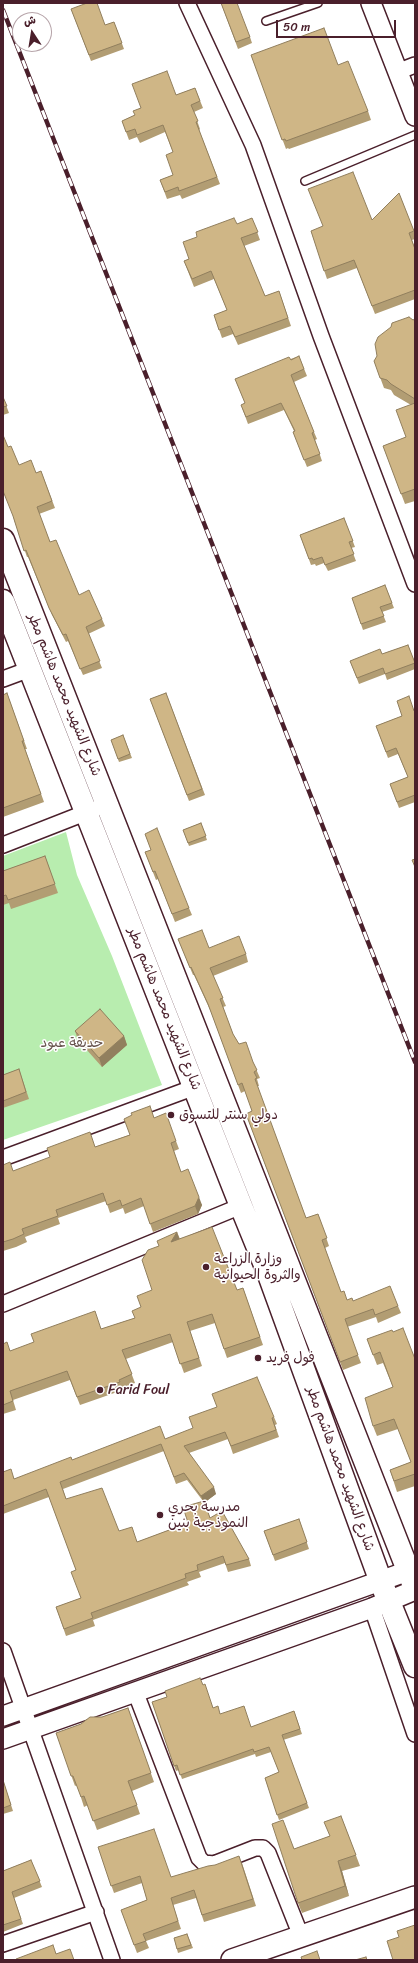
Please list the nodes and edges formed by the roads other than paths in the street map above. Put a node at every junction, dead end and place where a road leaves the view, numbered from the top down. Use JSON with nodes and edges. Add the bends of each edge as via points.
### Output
{"nodes":[{"id":1,"x":187,"y":3,"type":"edge"},
{"id":2,"x":318,"y":3,"type":"edge"},
{"id":3,"x":371,"y":3,"type":"edge"},
{"id":4,"x":266,"y":21,"type":"dead end"},
{"id":5,"x":415,"y":65,"type":"edge"},
{"id":6,"x":398,"y":72,"type":"junction"},
{"id":7,"x":415,"y":116,"type":"edge"},
{"id":8,"x":415,"y":135,"type":"edge"},
{"id":9,"x":305,"y":181,"type":"dead end"},
{"id":10,"x":3,"y":540,"type":"edge"},
{"id":11,"x":415,"y":584,"type":"edge"},
{"id":12,"x":3,"y":600,"type":"edge"},
{"id":13,"x":30,"y":668,"type":"junction"},
{"id":14,"x":3,"y":679,"type":"edge"},
{"id":15,"x":108,"y":804,"type":"junction"},
{"id":16,"x":86,"y":812,"type":"junction"},
{"id":17,"x":3,"y":844,"type":"edge"},
{"id":18,"x":195,"y":1087,"type":"junction"},
{"id":19,"x":3,"y":1158,"type":"edge"},
{"id":20,"x":241,"y":1206,"type":"junction"},
{"id":21,"x":3,"y":1304,"type":"edge"},
{"id":22,"x":413,"y":1583,"type":"edge"},
{"id":23,"x":380,"y":1597,"type":"junction"},
{"id":24,"x":3,"y":1651,"type":"edge"},
{"id":25,"x":415,"y":1666,"type":"edge"},
{"id":26,"x":136,"y":1691,"type":"junction"},
{"id":27,"x":24,"y":1708,"type":"junction"},
{"id":28,"x":3,"y":1716,"type":"edge"},
{"id":29,"x":32,"y":1730,"type":"junction"},
{"id":30,"x":415,"y":1734,"type":"edge"},
{"id":31,"x":3,"y":1739,"type":"edge"},
{"id":32,"x":415,"y":1897,"type":"edge"},
{"id":33,"x":96,"y":1912,"type":"junction"},
{"id":34,"x":301,"y":1936,"type":"junction"},
{"id":35,"x":3,"y":1944,"type":"edge"},
{"id":36,"x":112,"y":1960,"type":"edge"},
{"id":37,"x":232,"y":1960,"type":"edge"}],
"edges":[{"from":1,"to":11,"type":"street","via":[[253,145],[321,336]]},
{"from":2,"to":4,"type":"lane"},
{"from":3,"to":6,"type":"street"},
{"from":5,"to":6,"type":"street"},
{"from":6,"to":7,"type":"street"},
{"from":8,"to":9,"type":"lane"},
{"from":10,"to":15,"type":"main road","name":"شارع الشهيد محمد هاشم مطر"},
{"from":12,"to":13,"type":"main road","name":"شارع الشهيد محمد هاشم مطر"},
{"from":13,"to":14,"type":"street"},
{"from":13,"to":16,"type":"main road","name":"شارع الشهيد محمد هاشم مطر"},
{"from":15,"to":16,"type":"street"},
{"from":15,"to":22,"type":"main road","name":"شارع الشهيد محمد هاشم مطر","via":[[296,1290]]},
{"from":16,"to":17,"type":"street"},
{"from":16,"to":18,"type":"main road","name":"شارع الشهيد محمد هاشم مطر"},
{"from":18,"to":19,"type":"street"},
{"from":18,"to":20,"type":"main road","name":"شارع الشهيد محمد هاشم مطر"},
{"from":20,"to":21,"type":"street"},
{"from":20,"to":23,"type":"main road","name":"شارع الشهيد محمد هاشم مطر","via":[[268,1272]]},
{"from":22,"to":23,"type":"street"},
{"from":23,"to":25,"type":"main road","name":"شارع الشهيد محمد هاشم مطر"},
{"from":23,"to":26,"type":"street"},
{"from":23,"to":27,"type":"street"},
{"from":23,"to":30,"type":"street"},
{"from":24,"to":27,"type":"street"},
{"from":26,"to":29,"type":"street"},
{"from":26,"to":34,"type":"street","via":[[198,1858],[204,1863],[214,1864],[255,1848],[263,1848],[268,1852]]},
{"from":27,"to":28,"type":"street"},
{"from":27,"to":29,"type":"street"},
{"from":29,"to":31,"type":"street"},
{"from":29,"to":33,"type":"street"},
{"from":32,"to":34,"type":"main road"},
{"from":33,"to":35,"type":"street"},
{"from":33,"to":36,"type":"street"},
{"from":34,"to":37,"type":"main road"}]}
